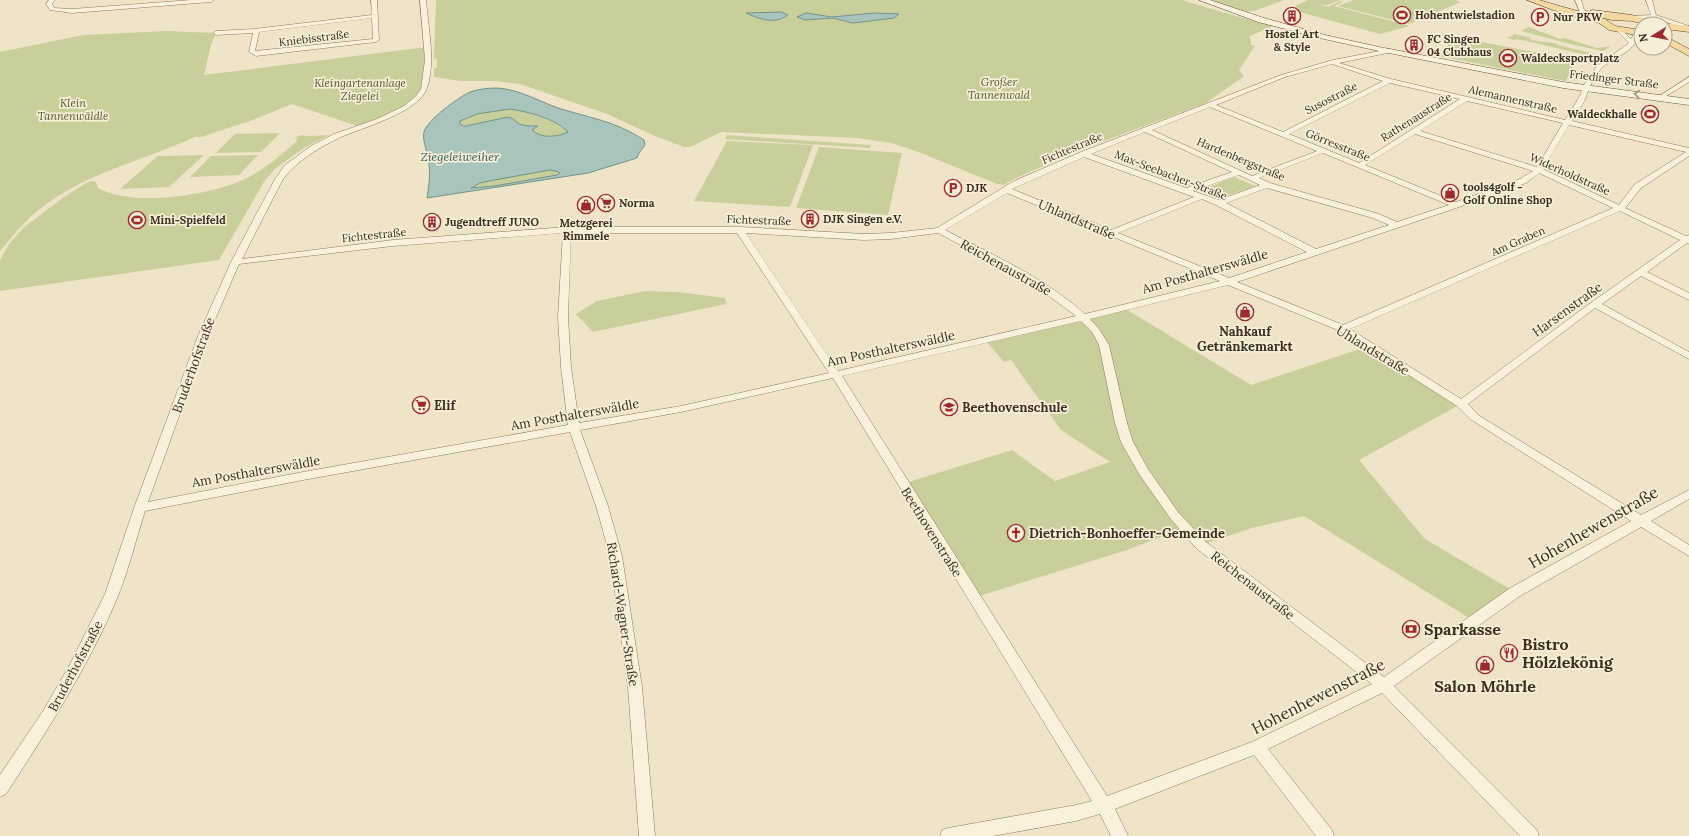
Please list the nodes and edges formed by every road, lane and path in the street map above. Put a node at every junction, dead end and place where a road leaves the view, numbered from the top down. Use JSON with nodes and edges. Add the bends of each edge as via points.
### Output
{"nodes":[{"id":1,"x":52,"y":0,"type":"edge"},
{"id":2,"x":211,"y":0,"type":"edge"},
{"id":3,"x":374,"y":0,"type":"edge"},
{"id":4,"x":423,"y":0,"type":"edge"},
{"id":5,"x":1203,"y":0,"type":"edge"},
{"id":6,"x":1531,"y":0,"type":"edge"},
{"id":7,"x":1578,"y":0,"type":"edge"},
{"id":8,"x":1649,"y":0,"type":"edge"},
{"id":9,"x":1556,"y":8,"type":"junction"},
{"id":10,"x":1587,"y":13,"type":"junction"},
{"id":11,"x":375,"y":16,"type":"junction"},
{"id":12,"x":1653,"y":16,"type":"edge"},
{"id":13,"x":1622,"y":17,"type":"junction"},
{"id":14,"x":1632,"y":18,"type":"edge"},
{"id":15,"x":1602,"y":21,"type":"junction"},
{"id":16,"x":1673,"y":25,"type":"edge"},
{"id":17,"x":1673,"y":27,"type":"edge"},
{"id":18,"x":1689,"y":29,"type":"edge"},
{"id":19,"x":1619,"y":30,"type":"junction"},
{"id":20,"x":256,"y":32,"type":"junction"},
{"id":21,"x":1633,"y":32,"type":"edge"},
{"id":22,"x":216,"y":33,"type":"dead end"},
{"id":23,"x":1632,"y":43,"type":"joint"},
{"id":24,"x":1673,"y":44,"type":"edge"},
{"id":25,"x":1390,"y":51,"type":"junction"},
{"id":26,"x":1689,"y":53,"type":"edge"},
{"id":27,"x":1333,"y":62,"type":"junction"},
{"id":28,"x":1689,"y":79,"type":"edge"},
{"id":29,"x":1388,"y":81,"type":"junction"},
{"id":30,"x":1584,"y":88,"type":"junction"},
{"id":31,"x":1660,"y":97,"type":"junction"},
{"id":32,"x":1465,"y":99,"type":"junction"},
{"id":33,"x":1689,"y":102,"type":"edge"},
{"id":34,"x":1211,"y":105,"type":"junction"},
{"id":35,"x":1568,"y":122,"type":"junction"},
{"id":36,"x":1146,"y":130,"type":"junction"},
{"id":37,"x":1414,"y":131,"type":"junction"},
{"id":38,"x":1284,"y":134,"type":"junction"},
{"id":39,"x":1323,"y":151,"type":"junction"},
{"id":40,"x":1689,"y":152,"type":"edge"},
{"id":41,"x":1084,"y":154,"type":"junction"},
{"id":42,"x":1359,"y":166,"type":"junction"},
{"id":43,"x":1539,"y":170,"type":"junction"},
{"id":44,"x":1240,"y":172,"type":"junction"},
{"id":45,"x":1253,"y":178,"type":"junction"},
{"id":46,"x":1267,"y":185,"type":"junction"},
{"id":47,"x":1007,"y":190,"type":"junction"},
{"id":48,"x":1186,"y":191,"type":"junction"},
{"id":49,"x":1201,"y":197,"type":"junction"},
{"id":50,"x":1219,"y":203,"type":"junction"},
{"id":51,"x":1456,"y":205,"type":"junction"},
{"id":52,"x":1621,"y":208,"type":"junction"},
{"id":53,"x":1397,"y":225,"type":"junction"},
{"id":54,"x":567,"y":230,"type":"junction"},
{"id":55,"x":740,"y":230,"type":"junction"},
{"id":56,"x":939,"y":230,"type":"junction"},
{"id":57,"x":1111,"y":233,"type":"junction"},
{"id":58,"x":1688,"y":240,"type":"edge"},
{"id":59,"x":1314,"y":252,"type":"junction"},
{"id":60,"x":235,"y":262,"type":"junction"},
{"id":61,"x":1641,"y":272,"type":"junction"},
{"id":62,"x":1227,"y":282,"type":"junction"},
{"id":63,"x":1689,"y":297,"type":"edge"},
{"id":64,"x":1595,"y":304,"type":"junction"},
{"id":65,"x":1084,"y":318,"type":"junction"},
{"id":66,"x":1343,"y":330,"type":"junction"},
{"id":67,"x":1689,"y":356,"type":"edge"},
{"id":68,"x":835,"y":374,"type":"junction"},
{"id":69,"x":1461,"y":404,"type":"junction"},
{"id":70,"x":574,"y":428,"type":"junction"},
{"id":71,"x":1689,"y":494,"type":"edge"},
{"id":72,"x":140,"y":508,"type":"junction"},
{"id":73,"x":1640,"y":522,"type":"junction"},
{"id":74,"x":1689,"y":551,"type":"edge"},
{"id":75,"x":1384,"y":685,"type":"junction"},
{"id":76,"x":1257,"y":747,"type":"junction"},
{"id":77,"x":0,"y":789,"type":"edge"},
{"id":78,"x":1104,"y":805,"type":"junction"},
{"id":79,"x":647,"y":836,"type":"edge"},
{"id":80,"x":948,"y":836,"type":"edge"},
{"id":81,"x":1120,"y":836,"type":"edge"},
{"id":82,"x":1326,"y":836,"type":"edge"},
{"id":83,"x":1531,"y":836,"type":"edge"}],
"edges":[{"from":1,"to":2,"type":"street","via":[[49,7],[58,10]]},
{"from":3,"to":11,"type":"street","name":"Kniebisstraße"},
{"from":4,"to":60,"type":"street","name":"Bruderhofstraße","via":[[428,60],[424,89],[406,107],[337,136],[314,148],[288,167],[269,196]]},
{"from":5,"to":25,"type":"main road","name":"Friedinger Straße","via":[[1284,27]]},
{"from":6,"to":9,"type":"main road"},
{"from":7,"to":10,"type":"street","via":[[1582,11]]},
{"from":8,"to":12,"type":"street"},
{"from":9,"to":10,"type":"main road"},
{"from":9,"to":15,"type":"main road"},
{"from":10,"to":13,"type":"main road"},
{"from":11,"to":20,"type":"street","name":"Kniebisstraße"},
{"from":11,"to":20,"type":"street","name":"Kniebisstraße","via":[[376,40],[256,54],[252,52]]},
{"from":13,"to":14,"type":"main road"},
{"from":13,"to":15,"type":"main road","via":[[1608,17]]},
{"from":15,"to":19,"type":"main road"},
{"from":16,"to":18,"type":"street"},
{"from":17,"to":18,"type":"main road"},
{"from":19,"to":21,"type":"main road"},
{"from":19,"to":23,"type":"street"},
{"from":20,"to":22,"type":"street","name":"Kniebisstraße","via":[[246,30]]},
{"from":23,"to":30,"type":"street","name":"Am Posthalterswäldle","via":[[1599,68]]},
{"from":24,"to":26,"type":"main road"},
{"from":25,"to":27,"type":"street","name":"Fichtestraße"},
{"from":25,"to":30,"type":"main road","name":"Friedinger Straße"},
{"from":27,"to":29,"type":"street","name":"Alemannenstraße"},
{"from":27,"to":34,"type":"street","name":"Fichtestraße","via":[[1283,76]]},
{"from":28,"to":31,"type":"street"},
{"from":29,"to":32,"type":"street","name":"Alemannenstraße"},
{"from":29,"to":38,"type":"street","name":"Susostraße"},
{"from":31,"to":30,"type":"main road","name":"Friedinger Straße","one_way":true},
{"from":30,"to":35,"type":"street","name":"Am Posthalterswäldle","via":[[1584,94]]},
{"from":31,"to":33,"type":"main road","name":"Friedinger Straße"},
{"from":32,"to":35,"type":"street","name":"Alemannenstraße"},
{"from":32,"to":37,"type":"street","name":"Rathenaustraße"},
{"from":34,"to":36,"type":"street","name":"Fichtestraße"},
{"from":34,"to":38,"type":"street","name":"Görresstraße"},
{"from":35,"to":40,"type":"street","name":"Alemannenstraße"},
{"from":35,"to":43,"type":"street","name":"Am Posthalterswäldle"},
{"from":36,"to":41,"type":"street","name":"Fichtestraße"},
{"from":36,"to":44,"type":"street","name":"Hardenbergstraße"},
{"from":37,"to":42,"type":"street","name":"Rathenaustraße"},
{"from":37,"to":43,"type":"street","name":"Widerholdstraße"},
{"from":38,"to":39,"type":"street","name":"Görresstraße"},
{"from":39,"to":42,"type":"street","name":"Görresstraße"},
{"from":39,"to":45,"type":"street"},
{"from":40,"to":52,"type":"street","name":"Am Graben","via":[[1638,186]]},
{"from":41,"to":47,"type":"street","name":"Fichtestraße","via":[[1017,183]]},
{"from":41,"to":48,"type":"street","name":"Max-Seebacher-Straße"},
{"from":42,"to":51,"type":"street","name":"Görresstraße"},
{"from":43,"to":51,"type":"street","name":"Am Posthalterswäldle","via":[[1523,181]]},
{"from":43,"to":52,"type":"street","name":"Widerholdstraße"},
{"from":44,"to":45,"type":"street","name":"Hardenbergstraße"},
{"from":44,"to":48,"type":"street"},
{"from":45,"to":46,"type":"street","name":"Hardenbergstraße"},
{"from":46,"to":50,"type":"street"},
{"from":46,"to":53,"type":"street","name":"Hardenbergstraße","via":[[1370,214]]},
{"from":47,"to":56,"type":"street","name":"Fichtestraße"},
{"from":47,"to":57,"type":"street","name":"Uhlandstraße"},
{"from":48,"to":49,"type":"street","name":"Max-Seebacher-Straße"},
{"from":49,"to":50,"type":"street","name":"Max-Seebacher-Straße"},
{"from":49,"to":57,"type":"street"},
{"from":50,"to":59,"type":"street","name":"Max-Seebacher-Straße"},
{"from":51,"to":53,"type":"street","name":"Am Posthalterswäldle"},
{"from":52,"to":58,"type":"street","name":"Widerholdstraße"},
{"from":52,"to":66,"type":"street","name":"Am Graben"},
{"from":53,"to":59,"type":"street","name":"Am Posthalterswäldle"},
{"from":54,"to":55,"type":"street","name":"Fichtestraße"},
{"from":54,"to":60,"type":"street","name":"Fichtestraße","via":[[393,243]]},
{"from":54,"to":70,"type":"street","name":"Richard-Wagner-Straße","via":[[563,317]]},
{"from":55,"to":56,"type":"street","name":"Fichtestraße","via":[[864,237]]},
{"from":55,"to":68,"type":"street","name":"Beethovenstraße"},
{"from":56,"to":65,"type":"street","name":"Reichenaustraße","via":[[1033,280]]},
{"from":57,"to":62,"type":"street","name":"Uhlandstraße"},
{"from":58,"to":61,"type":"street","name":"Harsenstraße"},
{"from":59,"to":62,"type":"street","name":"Am Posthalterswäldle"},
{"from":60,"to":72,"type":"street","name":"Bruderhofstraße","via":[[203,336]]},
{"from":61,"to":63,"type":"street"},
{"from":61,"to":64,"type":"street","name":"Harsenstraße"},
{"from":62,"to":65,"type":"street","name":"Am Posthalterswäldle"},
{"from":62,"to":66,"type":"street","name":"Uhlandstraße"},
{"from":64,"to":67,"type":"street"},
{"from":64,"to":69,"type":"street","name":"Harsenstraße"},
{"from":65,"to":68,"type":"street","name":"Am Posthalterswäldle"},
{"from":65,"to":75,"type":"street","name":"Reichenaustraße","via":[[1104,345],[1119,418],[1127,442],[1143,471],[1174,515],[1201,545]]},
{"from":66,"to":69,"type":"street","name":"Uhlandstraße"},
{"from":68,"to":70,"type":"street","name":"Am Posthalterswäldle","via":[[681,409]]},
{"from":68,"to":78,"type":"street","name":"Beethovenstraße"},
{"from":69,"to":73,"type":"street","name":"Uhlandstraße","via":[[1474,417]]},
{"from":70,"to":72,"type":"street","name":"Am Posthalterswäldle"},
{"from":70,"to":79,"type":"street","name":"Richard-Wagner-Straße","via":[[602,506],[616,556],[635,688]]},
{"from":71,"to":73,"type":"street","name":"Hohenhewenstraße"},
{"from":72,"to":77,"type":"street","name":"Bruderhofstraße","via":[[103,614],[74,672]]},
{"from":73,"to":74,"type":"street","name":"Uhlandstraße"},
{"from":73,"to":75,"type":"street","name":"Hohenhewenstraße","via":[[1514,592]]},
{"from":75,"to":76,"type":"street","name":"Hohenhewenstraße"},
{"from":75,"to":83,"type":"street","name":"Reichenaustraße"},
{"from":76,"to":78,"type":"street","name":"Hohenhewenstraße"},
{"from":76,"to":82,"type":"street"},
{"from":78,"to":80,"type":"street","name":"Hohenhewenstraße","via":[[1076,813]]},
{"from":78,"to":81,"type":"street","name":"Beethovenstraße"}]}
